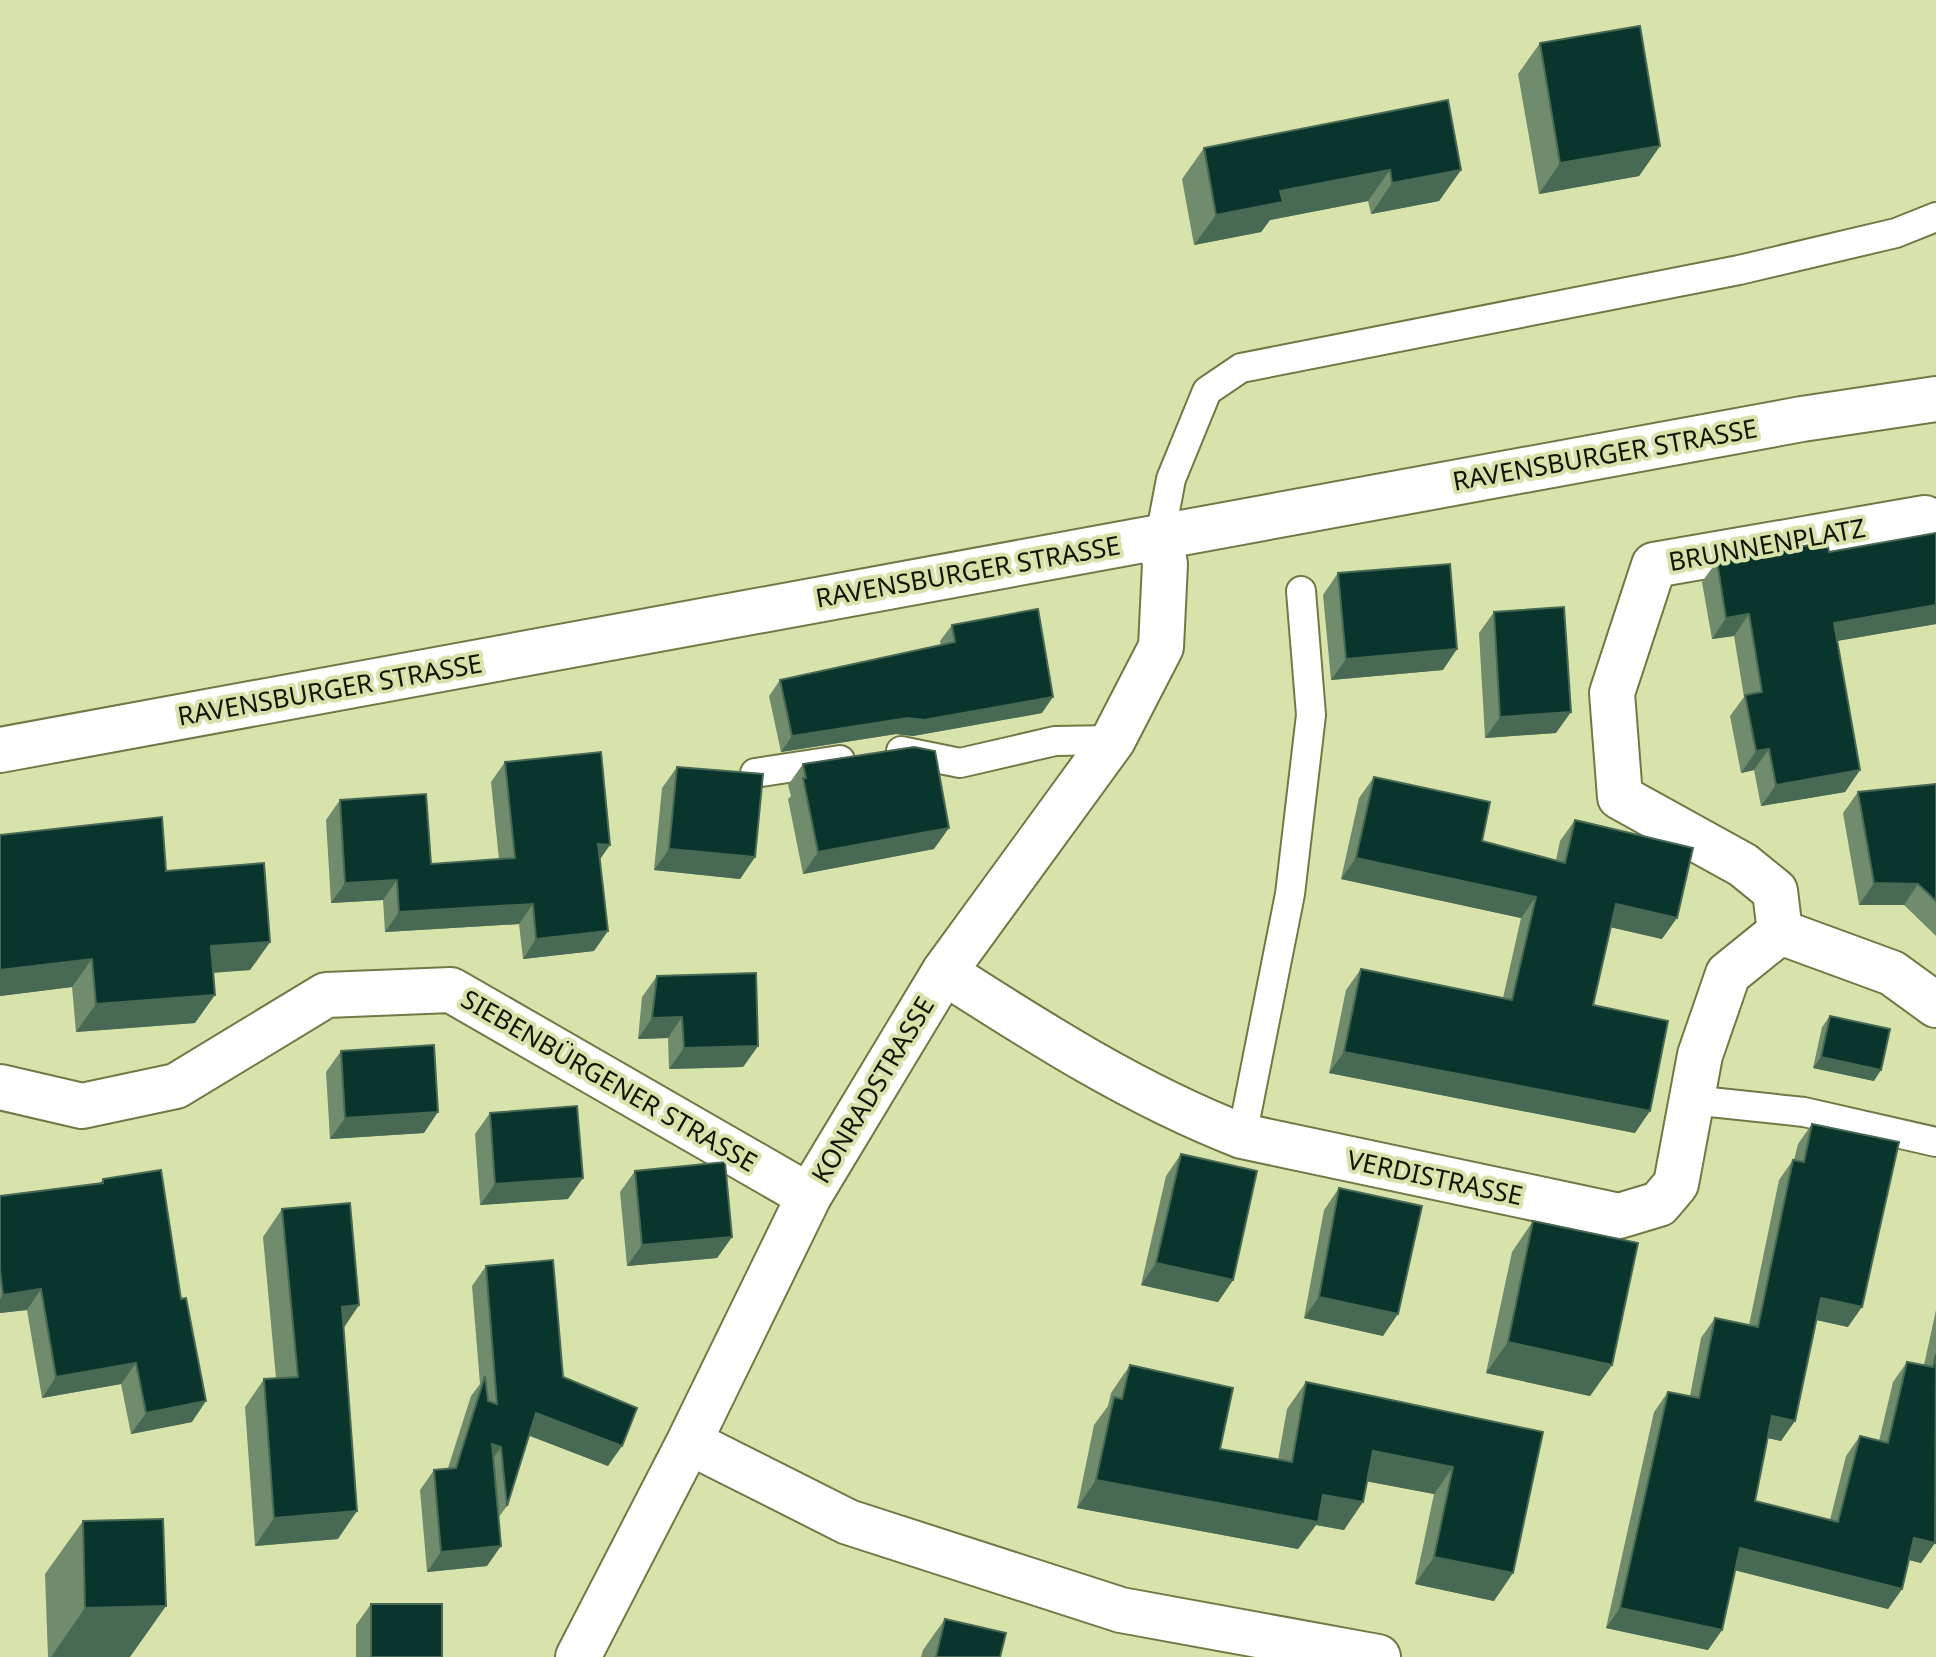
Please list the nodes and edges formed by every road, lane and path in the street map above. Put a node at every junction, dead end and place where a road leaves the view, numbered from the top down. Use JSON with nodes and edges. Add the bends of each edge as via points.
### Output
{"nodes":[{"id":1,"x":1936,"y":217,"type":"edge"},
{"id":2,"x":1936,"y":399,"type":"edge"},
{"id":3,"x":1936,"y":527,"type":"edge"},
{"id":4,"x":1160,"y":537,"type":"junction"},
{"id":5,"x":1301,"y":591,"type":"dead end"},
{"id":6,"x":1113,"y":740,"type":"junction"},
{"id":7,"x":0,"y":750,"type":"edge"},
{"id":8,"x":755,"y":773,"type":"edge"},
{"id":9,"x":1780,"y":932,"type":"junction"},
{"id":10,"x":944,"y":972,"type":"junction"},
{"id":11,"x":1936,"y":1005,"type":"edge"},
{"id":12,"x":0,"y":1087,"type":"edge"},
{"id":13,"x":1691,"y":1100,"type":"junction"},
{"id":14,"x":1242,"y":1136,"type":"junction"},
{"id":15,"x":1936,"y":1142,"type":"edge"},
{"id":16,"x":809,"y":1196,"type":"junction"},
{"id":17,"x":689,"y":1442,"type":"junction"},
{"id":18,"x":578,"y":1657,"type":"edge"},
{"id":19,"x":1378,"y":1657,"type":"edge"}],
"edges":[{"from":1,"to":4,"type":"lane","via":[[1896,233],[1739,270],[1241,368],[1207,391],[1171,479]]},
{"from":2,"to":4,"type":"street","name":"RAVENSBURGER STRASSE","via":[[1786,421]]},
{"from":3,"to":9,"type":"street","name":"BRUNNENPLATZ","via":[[1925,518],[1654,565],[1612,693],[1620,797],[1743,865],[1775,891]]},
{"from":4,"to":6,"type":"street","name":"KONRADSTRASSE","via":[[1165,564],[1161,647]]},
{"from":4,"to":7,"type":"street","name":"RAVENSBURGER STRASSE"},
{"from":5,"to":14,"type":"lane","via":[[1311,715],[1290,894]]},
{"from":6,"to":8,"type":"lane","via":[[1055,741],[960,763],[899,751]]},
{"from":6,"to":10,"type":"street","name":"KONRADSTRASSE"},
{"from":9,"to":11,"type":"street","via":[[1892,973]]},
{"from":9,"to":13,"type":"street","name":"VERDISTRASSE","via":[[1728,974],[1700,1055]]},
{"from":10,"to":14,"type":"street","name":"VERDISTRASSE","via":[[1057,1044]]},
{"from":10,"to":16,"type":"street","name":"KONRADSTRASSE"},
{"from":12,"to":16,"type":"street","name":"SIEBENBÜRGENER STRASSE","via":[[82,1106],[176,1086],[326,995],[451,990]]},
{"from":13,"to":14,"type":"street","name":"VERDISTRASSE","via":[[1676,1184],[1659,1204],[1619,1216]]},
{"from":13,"to":15,"type":"lane","via":[[1804,1112]]},
{"from":16,"to":17,"type":"street","name":"KONRADSTRASSE"},
{"from":17,"to":18,"type":"street","name":"KONRADSTRASSE"},
{"from":17,"to":19,"type":"street","via":[[848,1522],[1121,1610]]}]}
